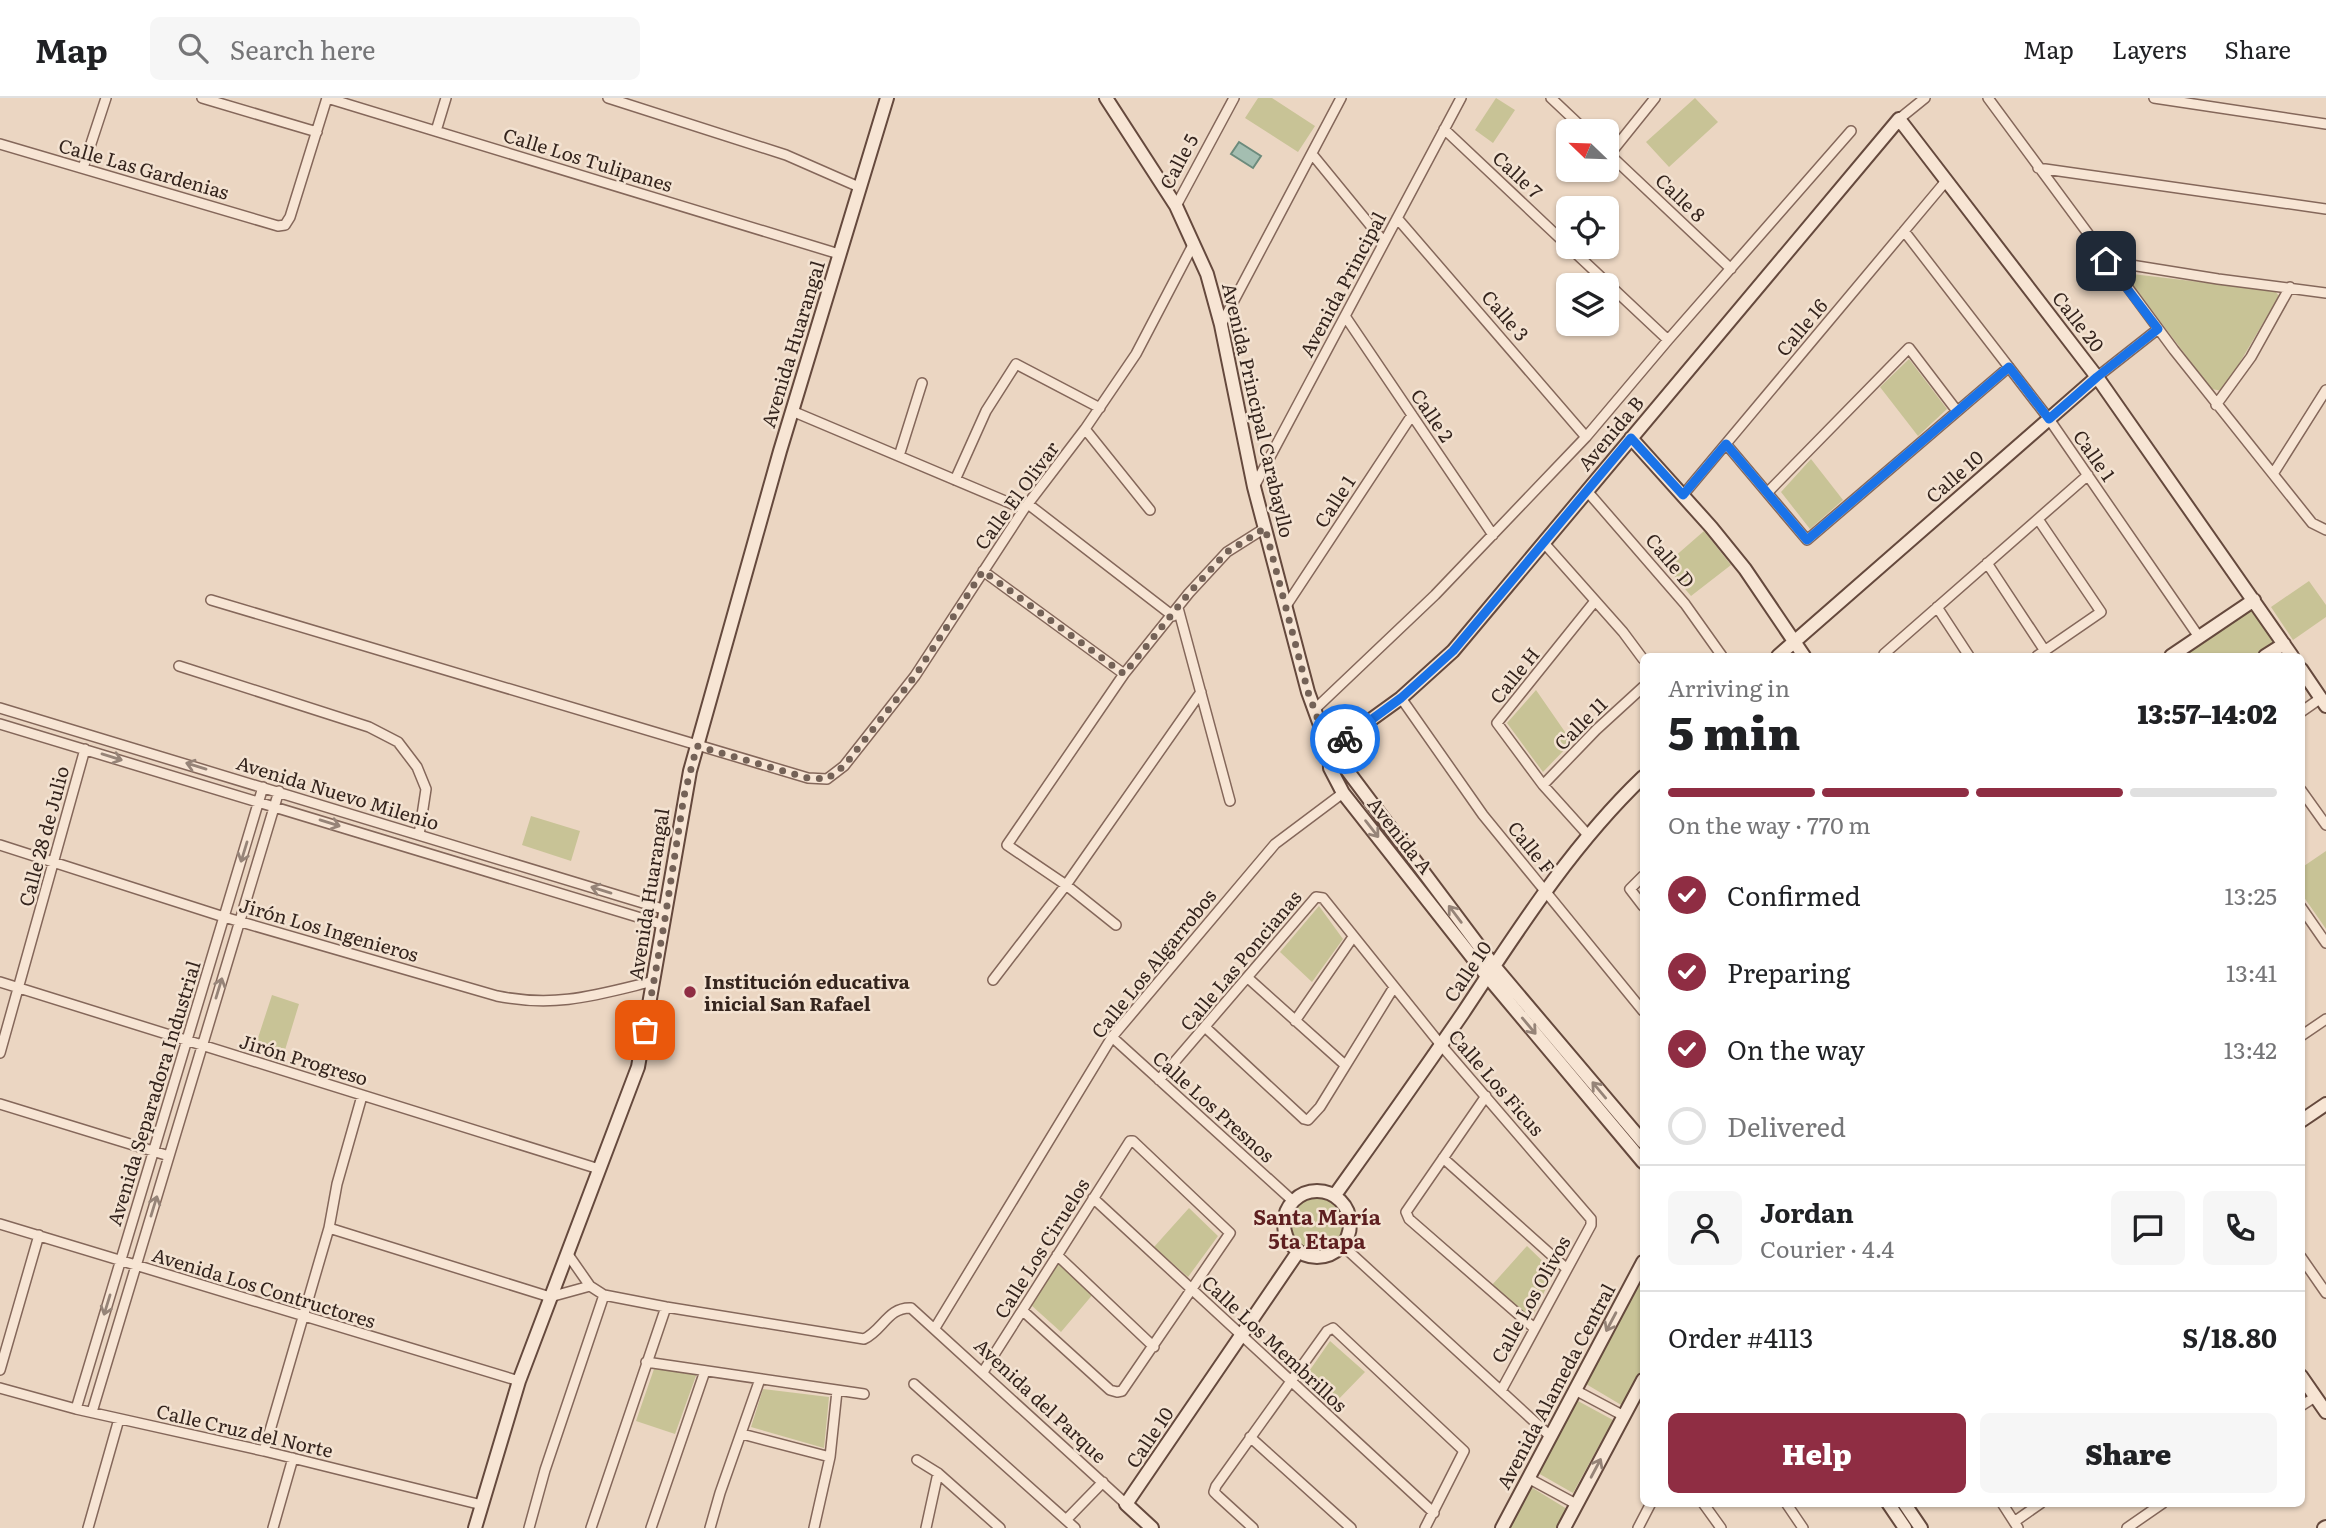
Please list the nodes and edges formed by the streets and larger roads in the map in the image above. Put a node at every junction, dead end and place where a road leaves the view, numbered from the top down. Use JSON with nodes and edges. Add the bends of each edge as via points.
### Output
{"nodes":[{"id":1,"x":106,"y":98,"type":"edge"},
{"id":2,"x":327,"y":98,"type":"edge"},
{"id":3,"x":446,"y":98,"type":"edge"},
{"id":4,"x":608,"y":98,"type":"edge"},
{"id":5,"x":887,"y":98,"type":"edge"},
{"id":6,"x":1106,"y":98,"type":"edge"},
{"id":7,"x":1234,"y":98,"type":"edge"},
{"id":8,"x":1341,"y":98,"type":"edge"},
{"id":9,"x":1461,"y":98,"type":"edge"},
{"id":10,"x":1551,"y":98,"type":"edge"},
{"id":11,"x":1655,"y":98,"type":"edge"},
{"id":12,"x":1924,"y":98,"type":"edge"},
{"id":13,"x":1988,"y":98,"type":"edge"},
{"id":14,"x":2154,"y":98,"type":"edge"},
{"id":15,"x":206,"y":99,"type":"edge"},
{"id":16,"x":1573,"y":119,"type":"edge"},
{"id":17,"x":1899,"y":119,"type":"junction"},
{"id":18,"x":2326,"y":124,"type":"edge"},
{"id":19,"x":1444,"y":129,"type":"junction"},
{"id":20,"x":317,"y":131,"type":"junction"},
{"id":21,"x":436,"y":131,"type":"junction"},
{"id":22,"x":1851,"y":131,"type":"dead end"},
{"id":23,"x":1619,"y":140,"type":"edge"},
{"id":24,"x":0,"y":144,"type":"edge"},
{"id":25,"x":1312,"y":153,"type":"junction"},
{"id":26,"x":1619,"y":163,"type":"edge"},
{"id":27,"x":83,"y":168,"type":"junction"},
{"id":28,"x":2038,"y":168,"type":"junction"},
{"id":29,"x":1946,"y":181,"type":"junction"},
{"id":30,"x":859,"y":187,"type":"junction"},
{"id":31,"x":1176,"y":206,"type":"junction"},
{"id":32,"x":2326,"y":209,"type":"edge"},
{"id":33,"x":1397,"y":218,"type":"junction"},
{"id":34,"x":1904,"y":231,"type":"junction"},
{"id":35,"x":1556,"y":234,"type":"edge"},
{"id":36,"x":1384,"y":242,"type":"junction"},
{"id":37,"x":1194,"y":243,"type":"junction"},
{"id":38,"x":839,"y":254,"type":"junction"},
{"id":39,"x":1583,"y":259,"type":"edge"},
{"id":40,"x":2106,"y":261,"type":"junction"},
{"id":41,"x":1731,"y":269,"type":"junction"},
{"id":42,"x":2290,"y":287,"type":"junction"},
{"id":43,"x":2326,"y":293,"type":"edge"},
{"id":44,"x":1345,"y":316,"type":"junction"},
{"id":45,"x":1222,"y":325,"type":"junction"},
{"id":46,"x":2158,"y":329,"type":"junction"},
{"id":47,"x":1668,"y":340,"type":"junction"},
{"id":48,"x":2009,"y":367,"type":"junction"},
{"id":49,"x":2097,"y":377,"type":"junction"},
{"id":50,"x":922,"y":383,"type":"dead end"},
{"id":51,"x":2326,"y":390,"type":"edge"},
{"id":52,"x":2216,"y":405,"type":"junction"},
{"id":53,"x":1100,"y":408,"type":"junction"},
{"id":54,"x":792,"y":411,"type":"junction"},
{"id":55,"x":1957,"y":411,"type":"junction"},
{"id":56,"x":1412,"y":415,"type":"junction"},
{"id":57,"x":2049,"y":419,"type":"junction"},
{"id":58,"x":1085,"y":429,"type":"junction"},
{"id":59,"x":1586,"y":437,"type":"junction"},
{"id":60,"x":1631,"y":438,"type":"junction"},
{"id":61,"x":1726,"y":444,"type":"junction"},
{"id":62,"x":899,"y":456,"type":"junction"},
{"id":63,"x":2273,"y":474,"type":"junction"},
{"id":64,"x":2088,"y":475,"type":"junction"},
{"id":65,"x":955,"y":480,"type":"junction"},
{"id":66,"x":1254,"y":487,"type":"junction"},
{"id":67,"x":1587,"y":491,"type":"junction"},
{"id":68,"x":1768,"y":492,"type":"junction"},
{"id":69,"x":1683,"y":495,"type":"junction"},
{"id":70,"x":1026,"y":507,"type":"junction"},
{"id":71,"x":1150,"y":510,"type":"dead end"},
{"id":72,"x":2038,"y":519,"type":"junction"},
{"id":73,"x":1265,"y":528,"type":"junction"},
{"id":74,"x":2326,"y":530,"type":"edge"},
{"id":75,"x":1493,"y":535,"type":"junction"},
{"id":76,"x":1544,"y":543,"type":"junction"},
{"id":77,"x":1987,"y":564,"type":"junction"},
{"id":78,"x":983,"y":571,"type":"junction"},
{"id":79,"x":211,"y":600,"type":"dead end"},
{"id":80,"x":2254,"y":600,"type":"junction"},
{"id":81,"x":1595,"y":601,"type":"junction"},
{"id":82,"x":1286,"y":606,"type":"junction"},
{"id":83,"x":1937,"y":607,"type":"junction"},
{"id":84,"x":1175,"y":612,"type":"junction"},
{"id":85,"x":2199,"y":637,"type":"junction"},
{"id":86,"x":1794,"y":642,"type":"junction"},
{"id":87,"x":2284,"y":644,"type":"junction"},
{"id":88,"x":1720,"y":653,"type":"edge"},
{"id":89,"x":1781,"y":653,"type":"edge"},
{"id":90,"x":1802,"y":653,"type":"edge"},
{"id":91,"x":1887,"y":653,"type":"edge"},
{"id":92,"x":1967,"y":653,"type":"edge"},
{"id":93,"x":2041,"y":653,"type":"edge"},
{"id":94,"x":2175,"y":653,"type":"edge"},
{"id":95,"x":2270,"y":653,"type":"edge"},
{"id":96,"x":2290,"y":653,"type":"edge"},
{"id":97,"x":1640,"y":655,"type":"edge"},
{"id":98,"x":179,"y":666,"type":"dead end"},
{"id":99,"x":1124,"y":674,"type":"junction"},
{"id":100,"x":2305,"y":674,"type":"edge"},
{"id":101,"x":1640,"y":690,"type":"edge"},
{"id":102,"x":1201,"y":692,"type":"junction"},
{"id":103,"x":1401,"y":698,"type":"junction"},
{"id":104,"x":2324,"y":698,"type":"edge"},
{"id":105,"x":0,"y":708,"type":"edge"},
{"id":106,"x":1314,"y":710,"type":"junction"},
{"id":107,"x":2305,"y":710,"type":"edge"},
{"id":108,"x":0,"y":724,"type":"edge"},
{"id":109,"x":697,"y":746,"type":"junction"},
{"id":110,"x":85,"y":749,"type":"junction"},
{"id":111,"x":1329,"y":750,"type":"junction"},
{"id":112,"x":1640,"y":781,"type":"edge"},
{"id":113,"x":1544,"y":785,"type":"junction"},
{"id":114,"x":263,"y":787,"type":"junction"},
{"id":115,"x":279,"y":791,"type":"junction"},
{"id":116,"x":1343,"y":793,"type":"junction"},
{"id":117,"x":2305,"y":796,"type":"edge"},
{"id":118,"x":1230,"y":801,"type":"dead end"},
{"id":119,"x":259,"y":802,"type":"junction"},
{"id":120,"x":274,"y":806,"type":"junction"},
{"id":121,"x":2326,"y":825,"type":"edge"},
{"id":122,"x":419,"y":835,"type":"junction"},
{"id":123,"x":1588,"y":835,"type":"junction"},
{"id":124,"x":0,"y":845,"type":"edge"},
{"id":125,"x":55,"y":862,"type":"junction"},
{"id":126,"x":1640,"y":879,"type":"edge"},
{"id":127,"x":1066,"y":886,"type":"junction"},
{"id":128,"x":1545,"y":891,"type":"junction"},
{"id":129,"x":1320,"y":896,"type":"joint"},
{"id":130,"x":1640,"y":901,"type":"edge"},
{"id":131,"x":666,"y":910,"type":"junction"},
{"id":132,"x":2305,"y":913,"type":"edge"},
{"id":133,"x":224,"y":917,"type":"junction"},
{"id":134,"x":239,"y":921,"type":"junction"},
{"id":135,"x":664,"y":925,"type":"junction"},
{"id":136,"x":1116,"y":925,"type":"dead end"},
{"id":137,"x":1353,"y":937,"type":"junction"},
{"id":138,"x":2326,"y":943,"type":"edge"},
{"id":139,"x":1491,"y":971,"type":"junction"},
{"id":140,"x":1248,"y":978,"type":"junction"},
{"id":141,"x":993,"y":980,"type":"dead end"},
{"id":142,"x":654,"y":981,"type":"junction"},
{"id":143,"x":0,"y":982,"type":"edge"},
{"id":144,"x":1394,"y":987,"type":"junction"},
{"id":145,"x":20,"y":988,"type":"junction"},
{"id":146,"x":1500,"y":991,"type":"junction"},
{"id":147,"x":1476,"y":993,"type":"junction"},
{"id":148,"x":1640,"y":1007,"type":"edge"},
{"id":149,"x":2326,"y":1019,"type":"edge"},
{"id":150,"x":1295,"y":1021,"type":"junction"},
{"id":151,"x":1206,"y":1028,"type":"junction"},
{"id":152,"x":2305,"y":1030,"type":"edge"},
{"id":153,"x":1112,"y":1037,"type":"junction"},
{"id":154,"x":187,"y":1040,"type":"junction"},
{"id":155,"x":202,"y":1045,"type":"junction"},
{"id":156,"x":1441,"y":1045,"type":"junction"},
{"id":157,"x":0,"y":1053,"type":"edge"},
{"id":158,"x":1345,"y":1065,"type":"junction"},
{"id":159,"x":1160,"y":1080,"type":"junction"},
{"id":160,"x":362,"y":1096,"type":"junction"},
{"id":161,"x":1486,"y":1096,"type":"junction"},
{"id":162,"x":0,"y":1104,"type":"edge"},
{"id":163,"x":2326,"y":1104,"type":"edge"},
{"id":164,"x":2305,"y":1119,"type":"edge"},
{"id":165,"x":1640,"y":1139,"type":"edge"},
{"id":166,"x":153,"y":1151,"type":"junction"},
{"id":167,"x":169,"y":1156,"type":"junction"},
{"id":168,"x":1443,"y":1158,"type":"junction"},
{"id":169,"x":1640,"y":1158,"type":"edge"},
{"id":170,"x":599,"y":1169,"type":"junction"},
{"id":171,"x":1335,"y":1195,"type":"junction"},
{"id":172,"x":1093,"y":1198,"type":"junction"},
{"id":173,"x":1293,"y":1201,"type":"junction"},
{"id":174,"x":0,"y":1224,"type":"edge"},
{"id":175,"x":1591,"y":1225,"type":"joint"},
{"id":176,"x":328,"y":1228,"type":"junction"},
{"id":177,"x":39,"y":1235,"type":"junction"},
{"id":178,"x":1343,"y":1246,"type":"junction"},
{"id":179,"x":1298,"y":1252,"type":"junction"},
{"id":180,"x":567,"y":1253,"type":"junction"},
{"id":181,"x":1057,"y":1255,"type":"junction"},
{"id":182,"x":120,"y":1262,"type":"junction"},
{"id":183,"x":2305,"y":1263,"type":"edge"},
{"id":184,"x":136,"y":1266,"type":"junction"},
{"id":185,"x":1640,"y":1268,"type":"edge"},
{"id":186,"x":1567,"y":1269,"type":"junction"},
{"id":187,"x":590,"y":1286,"type":"junction"},
{"id":188,"x":1192,"y":1291,"type":"junction"},
{"id":189,"x":2326,"y":1293,"type":"edge"},
{"id":190,"x":604,"y":1295,"type":"junction"},
{"id":191,"x":550,"y":1297,"type":"junction"},
{"id":192,"x":666,"y":1307,"type":"junction"},
{"id":193,"x":1023,"y":1311,"type":"junction"},
{"id":194,"x":301,"y":1316,"type":"junction"},
{"id":195,"x":935,"y":1328,"type":"junction"},
{"id":196,"x":1534,"y":1328,"type":"junction"},
{"id":197,"x":1241,"y":1336,"type":"junction"},
{"id":198,"x":1154,"y":1347,"type":"junction"},
{"id":199,"x":646,"y":1362,"type":"junction"},
{"id":200,"x":0,"y":1370,"type":"edge"},
{"id":201,"x":705,"y":1371,"type":"junction"},
{"id":202,"x":983,"y":1372,"type":"junction"},
{"id":203,"x":760,"y":1379,"type":"junction"},
{"id":204,"x":519,"y":1381,"type":"junction"},
{"id":205,"x":1290,"y":1381,"type":"junction"},
{"id":206,"x":2305,"y":1383,"type":"edge"},
{"id":207,"x":914,"y":1384,"type":"dead end"},
{"id":208,"x":1640,"y":1386,"type":"edge"},
{"id":209,"x":0,"y":1388,"type":"edge"},
{"id":210,"x":1575,"y":1390,"type":"junction"},
{"id":211,"x":837,"y":1391,"type":"junction"},
{"id":212,"x":1501,"y":1391,"type":"junction"},
{"id":213,"x":864,"y":1394,"type":"dead end"},
{"id":214,"x":2315,"y":1397,"type":"junction"},
{"id":215,"x":2305,"y":1403,"type":"edge"},
{"id":216,"x":76,"y":1409,"type":"junction"},
{"id":217,"x":92,"y":1412,"type":"junction"},
{"id":218,"x":2326,"y":1412,"type":"edge"},
{"id":219,"x":1624,"y":1416,"type":"junction"},
{"id":220,"x":119,"y":1419,"type":"junction"},
{"id":221,"x":741,"y":1434,"type":"junction"},
{"id":222,"x":1550,"y":1436,"type":"junction"},
{"id":223,"x":1250,"y":1437,"type":"junction"},
{"id":224,"x":264,"y":1451,"type":"junction"},
{"id":225,"x":830,"y":1457,"type":"junction"},
{"id":226,"x":293,"y":1458,"type":"junction"},
{"id":227,"x":917,"y":1461,"type":"dead end"},
{"id":228,"x":938,"y":1473,"type":"junction"},
{"id":229,"x":1528,"y":1478,"type":"junction"},
{"id":230,"x":1103,"y":1482,"type":"junction"},
{"id":231,"x":1126,"y":1504,"type":"junction"},
{"id":232,"x":1576,"y":1504,"type":"junction"},
{"id":233,"x":482,"y":1505,"type":"junction"},
{"id":234,"x":1649,"y":1507,"type":"edge"},
{"id":235,"x":1706,"y":1507,"type":"edge"},
{"id":236,"x":1789,"y":1507,"type":"edge"},
{"id":237,"x":1891,"y":1507,"type":"edge"},
{"id":238,"x":1907,"y":1507,"type":"edge"},
{"id":239,"x":2005,"y":1507,"type":"edge"},
{"id":240,"x":2036,"y":1507,"type":"edge"},
{"id":241,"x":2157,"y":1507,"type":"edge"},
{"id":242,"x":1434,"y":1513,"type":"junction"},
{"id":243,"x":1066,"y":1520,"type":"junction"},
{"id":244,"x":989,"y":1523,"type":"edge"},
{"id":245,"x":2016,"y":1525,"type":"edge"},
{"id":246,"x":1639,"y":1527,"type":"edge"},
{"id":247,"x":88,"y":1528,"type":"edge"},
{"id":248,"x":273,"y":1528,"type":"edge"},
{"id":249,"x":475,"y":1528,"type":"edge"},
{"id":250,"x":530,"y":1528,"type":"edge"},
{"id":251,"x":591,"y":1528,"type":"edge"},
{"id":252,"x":651,"y":1528,"type":"edge"},
{"id":253,"x":710,"y":1528,"type":"edge"},
{"id":254,"x":814,"y":1528,"type":"edge"},
{"id":255,"x":926,"y":1528,"type":"edge"},
{"id":256,"x":1000,"y":1528,"type":"edge"},
{"id":257,"x":1075,"y":1528,"type":"edge"},
{"id":258,"x":1152,"y":1528,"type":"edge"},
{"id":259,"x":1253,"y":1528,"type":"edge"},
{"id":260,"x":1351,"y":1528,"type":"edge"},
{"id":261,"x":1425,"y":1528,"type":"edge"},
{"id":262,"x":1502,"y":1528,"type":"edge"},
{"id":263,"x":1563,"y":1528,"type":"edge"},
{"id":264,"x":1721,"y":1528,"type":"edge"},
{"id":265,"x":1803,"y":1528,"type":"edge"},
{"id":266,"x":1905,"y":1528,"type":"edge"},
{"id":267,"x":1921,"y":1528,"type":"edge"},
{"id":268,"x":2127,"y":1528,"type":"edge"}],
"edges":[{"from":1,"to":27,"type":"street"},
{"from":2,"to":20,"type":"street"},
{"from":2,"to":21,"type":"street","name":"Calle Los Tulipanes"},
{"from":3,"to":21,"type":"street"},
{"from":4,"to":30,"type":"street","via":[[786,155]]},
{"from":5,"to":30,"type":"street","name":"Avenida Huarangal"},
{"from":6,"to":31,"type":"street","name":"Avenida Principal Carabayllo"},
{"from":7,"to":31,"type":"street","name":"Calle 5"},
{"from":8,"to":25,"type":"street"},
{"from":9,"to":19,"type":"street","name":"Avenida Principal"},
{"from":10,"to":16,"type":"street"},
{"from":11,"to":23,"type":"street"},
{"from":12,"to":17,"type":"street"},
{"from":13,"to":28,"type":"street"},
{"from":14,"to":18,"type":"street"},
{"from":15,"to":20,"type":"street"},
{"from":17,"to":29,"type":"street","name":"Calle 20"},
{"from":17,"to":60,"type":"street","name":"Avenida B"},
{"from":19,"to":33,"type":"street","name":"Avenida Principal"},
{"from":19,"to":35,"type":"street","name":"Calle 7"},
{"from":20,"to":27,"type":"street","name":"Calle Las Gardenias","via":[[285,225]]},
{"from":21,"to":38,"type":"street","name":"Calle Los Tulipanes"},
{"from":22,"to":41,"type":"street","name":"Avenida B"},
{"from":24,"to":27,"type":"street","name":"Calle Las Gardenias"},
{"from":25,"to":36,"type":"street"},
{"from":25,"to":45,"type":"street"},
{"from":26,"to":41,"type":"street","name":"Calle 8"},
{"from":28,"to":32,"type":"street"},
{"from":28,"to":40,"type":"street"},
{"from":29,"to":34,"type":"street","name":"Calle 16"},
{"from":29,"to":49,"type":"street","name":"Calle 20"},
{"from":30,"to":38,"type":"street","name":"Avenida Huarangal"},
{"from":31,"to":37,"type":"street","name":"Avenida Principal Carabayllo"},
{"from":33,"to":36,"type":"street","name":"Avenida Principal"},
{"from":33,"to":59,"type":"street","name":"Calle 3"},
{"from":34,"to":48,"type":"street","name":"Calle 1"},
{"from":34,"to":61,"type":"street","name":"Calle 16"},
{"from":36,"to":44,"type":"street","name":"Avenida Principal"},
{"from":37,"to":45,"type":"street","name":"Avenida Principal Carabayllo"},
{"from":37,"to":53,"type":"street","name":"Calle El Olivar","via":[[1136,354]]},
{"from":38,"to":54,"type":"street","name":"Avenida Huarangal"},
{"from":39,"to":47,"type":"street","name":"Calle 7"},
{"from":40,"to":42,"type":"street"},
{"from":40,"to":46,"type":"street"},
{"from":41,"to":47,"type":"street","name":"Avenida B"},
{"from":42,"to":43,"type":"street"},
{"from":42,"to":52,"type":"street","via":[[2251,357]]},
{"from":44,"to":56,"type":"street","name":"Calle 2"},
{"from":44,"to":66,"type":"street","name":"Avenida Principal"},
{"from":45,"to":66,"type":"street","name":"Avenida Principal Carabayllo"},
{"from":46,"to":49,"type":"street","name":"Calle 10"},
{"from":46,"to":52,"type":"street"},
{"from":47,"to":59,"type":"street","name":"Avenida B"},
{"from":48,"to":55,"type":"street"},
{"from":48,"to":57,"type":"street","name":"Calle 1"},
{"from":49,"to":57,"type":"street","name":"Calle 10"},
{"from":49,"to":80,"type":"street","name":"Calle 20"},
{"from":50,"to":62,"type":"street"},
{"from":51,"to":63,"type":"street"},
{"from":52,"to":63,"type":"street"},
{"from":53,"to":58,"type":"street","name":"Calle El Olivar"},
{"from":53,"to":65,"type":"street","via":[[1016,364],[986,411]]},
{"from":54,"to":62,"type":"street"},
{"from":54,"to":109,"type":"street","name":"Avenida Huarangal"},
{"from":55,"to":68,"type":"street","via":[[1807,540]]},
{"from":55,"to":68,"type":"street","via":[[1909,348]]},
{"from":56,"to":75,"type":"street","name":"Calle 2"},
{"from":56,"to":82,"type":"street","name":"Calle 1"},
{"from":57,"to":64,"type":"street","name":"Calle 1"},
{"from":57,"to":86,"type":"street","name":"Calle 10"},
{"from":58,"to":70,"type":"street","name":"Calle El Olivar"},
{"from":58,"to":71,"type":"street"},
{"from":59,"to":75,"type":"street","name":"Avenida B"},
{"from":60,"to":67,"type":"street","name":"Avenida B"},
{"from":60,"to":69,"type":"street"},
{"from":61,"to":68,"type":"street"},
{"from":61,"to":69,"type":"street","name":"Calle 16"},
{"from":62,"to":65,"type":"street"},
{"from":63,"to":74,"type":"street","via":[[2312,523]]},
{"from":64,"to":72,"type":"street"},
{"from":64,"to":85,"type":"street","name":"Calle 1"},
{"from":65,"to":70,"type":"street"},
{"from":66,"to":73,"type":"street","name":"Avenida Principal Carabayllo"},
{"from":67,"to":76,"type":"street","name":"Avenida B"},
{"from":67,"to":88,"type":"street","name":"Calle D","via":[[1676,594]]},
{"from":69,"to":86,"type":"street","via":[[1745,569]]},
{"from":70,"to":78,"type":"street","name":"Calle El Olivar"},
{"from":70,"to":84,"type":"street"},
{"from":72,"to":77,"type":"street"},
{"from":72,"to":93,"type":"street","via":[[2101,612]]},
{"from":73,"to":82,"type":"street","name":"Avenida Principal Carabayllo"},
{"from":73,"to":84,"type":"street","via":[[1227,552]]},
{"from":75,"to":106,"type":"street","name":"Avenida B"},
{"from":76,"to":81,"type":"street"},
{"from":76,"to":103,"type":"street","name":"Avenida B","via":[[1453,651]]},
{"from":77,"to":83,"type":"street"},
{"from":77,"to":93,"type":"street"},
{"from":78,"to":99,"type":"street"},
{"from":78,"to":109,"type":"street","name":"Calle El Olivar","via":[[915,676],[844,766],[827,779],[808,778]]},
{"from":79,"to":109,"type":"street"},
{"from":80,"to":85,"type":"street"},
{"from":80,"to":87,"type":"street","name":"Calle 20"},
{"from":81,"to":97,"type":"street"},
{"from":81,"to":113,"type":"street","name":"Calle H","via":[[1497,723]]},
{"from":82,"to":106,"type":"street","name":"Avenida Principal Carabayllo"},
{"from":83,"to":91,"type":"street"},
{"from":83,"to":92,"type":"street"},
{"from":84,"to":99,"type":"street"},
{"from":84,"to":102,"type":"street"},
{"from":85,"to":94,"type":"street"},
{"from":86,"to":89,"type":"street","name":"Calle 10"},
{"from":86,"to":90,"type":"street"},
{"from":87,"to":95,"type":"street"},
{"from":87,"to":96,"type":"street","name":"Calle 20"},
{"from":98,"to":122,"type":"street","via":[[369,727],[398,742],[417,767],[426,789]]},
{"from":99,"to":127,"type":"street","via":[[1007,845]]},
{"from":100,"to":104,"type":"street"},
{"from":101,"to":113,"type":"street","name":"Calle 11"},
{"from":102,"to":118,"type":"street"},
{"from":102,"to":127,"type":"street"},
{"from":103,"to":111,"type":"street","name":"Avenida B"},
{"from":103,"to":128,"type":"street","name":"Calle F","via":[[1483,815]]},
{"from":104,"to":107,"type":"street"},
{"from":114,"to":105,"type":"street","name":"Avenida Nuevo Milenio","one_way":true},
{"from":106,"to":111,"type":"street","name":"Avenida Principal Carabayllo"},
{"from":108,"to":110,"type":"street","name":"Avenida Nuevo Milenio"},
{"from":109,"to":131,"type":"street","name":"Avenida Huarangal"},
{"from":110,"to":119,"type":"street","name":"Avenida Nuevo Milenio","one_way":true},
{"from":110,"to":125,"type":"street","name":"Calle 28 de Julio"},
{"from":111,"to":116,"type":"street","name":"Avenida A","via":[[1330,768]]},
{"from":139,"to":111,"type":"street","name":"Avenida A","one_way":true},
{"from":112,"to":123,"type":"street","name":"Calle 10"},
{"from":113,"to":123,"type":"street","name":"Calle H"},
{"from":114,"to":115,"type":"street","name":"Avenida Nuevo Milenio"},
{"from":114,"to":119,"type":"street","name":"Avenida Separadora Industrial"},
{"from":115,"to":120,"type":"street","name":"Avenida Separadora Industrial"},
{"from":115,"to":122,"type":"street","name":"Avenida Nuevo Milenio"},
{"from":116,"to":139,"type":"street","name":"Avenida A","one_way":true},
{"from":116,"to":153,"type":"street","name":"Calle Los Algarrobos","via":[[1275,844]]},
{"from":117,"to":121,"type":"street"},
{"from":119,"to":120,"type":"street","name":"Avenida Nuevo Milenio"},
{"from":119,"to":133,"type":"street","name":"Avenida Separadora Industrial","one_way":true},
{"from":120,"to":134,"type":"street","name":"Avenida Separadora Industrial"},
{"from":120,"to":135,"type":"street","name":"Avenida Nuevo Milenio","one_way":true},
{"from":131,"to":122,"type":"street","name":"Avenida Nuevo Milenio","one_way":true},
{"from":123,"to":128,"type":"street","name":"Calle 10"},
{"from":124,"to":125,"type":"street","name":"Jirón Los Ingenieros"},
{"from":125,"to":133,"type":"street","name":"Jirón Los Ingenieros"},
{"from":125,"to":145,"type":"street","name":"Calle 28 de Julio"},
{"from":126,"to":130,"type":"street","via":[[1630,889]]},
{"from":127,"to":136,"type":"street"},
{"from":127,"to":141,"type":"street"},
{"from":128,"to":139,"type":"street","name":"Calle 10"},
{"from":128,"to":148,"type":"street","name":"Calle F"},
{"from":129,"to":137,"type":"street","name":"Calle Los Ficus"},
{"from":129,"to":140,"type":"street","name":"Calle Las Poncianas"},
{"from":131,"to":135,"type":"street","name":"Avenida Huarangal"},
{"from":132,"to":138,"type":"street"},
{"from":133,"to":134,"type":"street","name":"Jirón Los Ingenieros"},
{"from":133,"to":154,"type":"street","name":"Avenida Separadora Industrial"},
{"from":134,"to":142,"type":"street","name":"Jirón Los Ingenieros","via":[[527,1002],[588,997]]},
{"from":155,"to":134,"type":"street","name":"Avenida Separadora Industrial","one_way":true},
{"from":135,"to":142,"type":"street","name":"Avenida Huarangal"},
{"from":137,"to":144,"type":"street","name":"Calle Los Ficus"},
{"from":137,"to":150,"type":"street"},
{"from":139,"to":146,"type":"street","name":"Avenida A"},
{"from":139,"to":147,"type":"street","name":"Calle 10"},
{"from":165,"to":139,"type":"street","name":"Avenida A","one_way":true},
{"from":140,"to":150,"type":"street"},
{"from":140,"to":151,"type":"street","name":"Calle Las Poncianas"},
{"from":142,"to":170,"type":"street","name":"Avenida Huarangal","via":[[638,1067]]},
{"from":143,"to":145,"type":"street","name":"Jirón Progreso"},
{"from":144,"to":156,"type":"street","name":"Calle Los Ficus"},
{"from":144,"to":158,"type":"street"},
{"from":145,"to":154,"type":"street","name":"Jirón Progreso"},
{"from":145,"to":157,"type":"street","name":"Calle 28 de Julio"},
{"from":146,"to":147,"type":"street"},
{"from":146,"to":169,"type":"street","name":"Avenida A","one_way":true},
{"from":147,"to":156,"type":"street","name":"Calle 10"},
{"from":149,"to":152,"type":"street"},
{"from":150,"to":158,"type":"street"},
{"from":151,"to":158,"type":"street","via":[[1304,1119],[1312,1117]]},
{"from":151,"to":159,"type":"street","name":"Calle Las Poncianas"},
{"from":153,"to":159,"type":"street","name":"Calle Los Presnos"},
{"from":153,"to":195,"type":"street","name":"Calle Los Algarrobos"},
{"from":154,"to":155,"type":"street","name":"Jirón Progreso"},
{"from":154,"to":166,"type":"street","name":"Avenida Separadora Industrial"},
{"from":155,"to":160,"type":"street","name":"Jirón Progreso"},
{"from":155,"to":167,"type":"street","name":"Avenida Separadora Industrial"},
{"from":156,"to":161,"type":"street","name":"Calle Los Ficus"},
{"from":156,"to":171,"type":"street","name":"Calle 10"},
{"from":159,"to":173,"type":"street","name":"Calle Los Presnos"},
{"from":160,"to":170,"type":"street","name":"Jirón Progreso"},
{"from":160,"to":176,"type":"street"},
{"from":161,"to":168,"type":"street"},
{"from":161,"to":175,"type":"street","name":"Calle Los Ficus","via":[[1591,1219]]},
{"from":162,"to":166,"type":"street"},
{"from":163,"to":164,"type":"street"},
{"from":166,"to":167,"type":"street"},
{"from":166,"to":182,"type":"street","name":"Avenida Separadora Industrial"},
{"from":184,"to":167,"type":"street","name":"Avenida Separadora Industrial","one_way":true},
{"from":168,"to":186,"type":"street"},
{"from":168,"to":196,"type":"street","via":[[1407,1216]]},
{"from":170,"to":180,"type":"street","name":"Avenida Huarangal"},
{"from":171,"to":173,"type":"street","via":[[1313,1191]]},
{"from":171,"to":178,"type":"street","via":[[1344,1203],[1351,1225]]},
{"from":172,"to":181,"type":"street","name":"Calle Los Ciruelos"},
{"from":172,"to":188,"type":"street","name":"Calle Los Membrillos"},
{"from":172,"to":188,"type":"street","name":"Calle Los Ciruelos","via":[[1133,1141],[1228,1231]]},
{"from":173,"to":179,"type":"street","via":[[1284,1222],[1285,1234]]},
{"from":174,"to":177,"type":"street","name":"Avenida Los Contructores"},
{"from":175,"to":186,"type":"street","name":"Calle Los Olivos"},
{"from":176,"to":191,"type":"street"},
{"from":176,"to":194,"type":"street"},
{"from":177,"to":182,"type":"street","name":"Avenida Los Contructores"},
{"from":177,"to":200,"type":"street"},
{"from":178,"to":179,"type":"street","via":[[1326,1257]]},
{"from":178,"to":212,"type":"street"},
{"from":179,"to":197,"type":"street","name":"Calle 10"},
{"from":180,"to":187,"type":"street"},
{"from":180,"to":191,"type":"street","name":"Avenida Huarangal"},
{"from":181,"to":193,"type":"street","name":"Calle Los Ciruelos"},
{"from":181,"to":198,"type":"street"},
{"from":182,"to":184,"type":"street","name":"Avenida Los Contructores"},
{"from":182,"to":216,"type":"street","name":"Avenida Separadora Industrial","one_way":true},
{"from":183,"to":189,"type":"street"},
{"from":184,"to":194,"type":"street","name":"Avenida Los Contructores"},
{"from":184,"to":217,"type":"street","name":"Avenida Separadora Industrial"},
{"from":185,"to":210,"type":"street","name":"Avenida Alameda Central","one_way":true},
{"from":186,"to":196,"type":"street","name":"Calle Los Olivos"},
{"from":187,"to":190,"type":"street"},
{"from":187,"to":191,"type":"street"},
{"from":188,"to":197,"type":"street","name":"Calle Los Membrillos"},
{"from":188,"to":198,"type":"street"},
{"from":190,"to":192,"type":"street"},
{"from":190,"to":250,"type":"street"},
{"from":191,"to":204,"type":"street","name":"Avenida Huarangal"},
{"from":192,"to":195,"type":"street","name":"Avenida del Parque","via":[[864,1339],[902,1307],[911,1308]]},
{"from":192,"to":199,"type":"street"},
{"from":193,"to":198,"type":"street","via":[[1117,1392]]},
{"from":193,"to":202,"type":"street","name":"Calle Los Ciruelos"},
{"from":194,"to":204,"type":"street","name":"Avenida Los Contructores"},
{"from":194,"to":224,"type":"street"},
{"from":195,"to":202,"type":"street","name":"Avenida del Parque"},
{"from":196,"to":212,"type":"street","name":"Calle Los Olivos"},
{"from":197,"to":205,"type":"street","name":"Calle Los Membrillos"},
{"from":197,"to":231,"type":"street","name":"Calle 10"},
{"from":199,"to":201,"type":"street"},
{"from":199,"to":251,"type":"street"},
{"from":201,"to":203,"type":"street"},
{"from":201,"to":252,"type":"street"},
{"from":202,"to":230,"type":"street","name":"Avenida del Parque"},
{"from":203,"to":211,"type":"street"},
{"from":203,"to":221,"type":"street"},
{"from":204,"to":233,"type":"street","name":"Avenida Huarangal"},
{"from":205,"to":223,"type":"street"},
{"from":205,"to":242,"type":"street","name":"Calle Los Membrillos"},
{"from":205,"to":242,"type":"street","via":[[1333,1328],[1462,1447],[1464,1456]]},
{"from":206,"to":214,"type":"street"},
{"from":207,"to":243,"type":"street"},
{"from":208,"to":219,"type":"street"},
{"from":209,"to":216,"type":"street","name":"Calle Cruz del Norte"},
{"from":210,"to":219,"type":"street"},
{"from":210,"to":222,"type":"street","name":"Avenida Alameda Central"},
{"from":211,"to":213,"type":"street"},
{"from":211,"to":225,"type":"street"},
{"from":212,"to":222,"type":"street"},
{"from":214,"to":215,"type":"street"},
{"from":214,"to":218,"type":"street"},
{"from":216,"to":217,"type":"street","name":"Calle Cruz del Norte"},
{"from":217,"to":220,"type":"street","name":"Calle Cruz del Norte"},
{"from":232,"to":219,"type":"street","one_way":true},
{"from":220,"to":224,"type":"street","name":"Calle Cruz del Norte"},
{"from":220,"to":247,"type":"street"},
{"from":221,"to":225,"type":"street"},
{"from":221,"to":253,"type":"street"},
{"from":222,"to":229,"type":"street","name":"Avenida Alameda Central"},
{"from":223,"to":259,"type":"street","via":[[1214,1492]]},
{"from":223,"to":260,"type":"street"},
{"from":224,"to":226,"type":"street","name":"Calle Cruz del Norte"},
{"from":225,"to":254,"type":"street"},
{"from":226,"to":233,"type":"street","name":"Calle Cruz del Norte"},
{"from":226,"to":248,"type":"street"},
{"from":227,"to":228,"type":"street"},
{"from":228,"to":244,"type":"street"},
{"from":228,"to":255,"type":"street"},
{"from":229,"to":232,"type":"street"},
{"from":229,"to":262,"type":"street","name":"Avenida Alameda Central"},
{"from":230,"to":231,"type":"street","name":"Avenida del Parque"},
{"from":230,"to":243,"type":"street"},
{"from":231,"to":258,"type":"street","name":"Avenida del Parque"},
{"from":232,"to":263,"type":"street"},
{"from":233,"to":249,"type":"street","name":"Avenida Huarangal"},
{"from":234,"to":246,"type":"street"},
{"from":235,"to":264,"type":"street"},
{"from":236,"to":265,"type":"street"},
{"from":237,"to":266,"type":"street"},
{"from":238,"to":267,"type":"street"},
{"from":239,"to":245,"type":"street"},
{"from":240,"to":245,"type":"street"},
{"from":241,"to":268,"type":"street"},
{"from":242,"to":261,"type":"street"},
{"from":243,"to":257,"type":"street"},
{"from":244,"to":256,"type":"street"}]}
